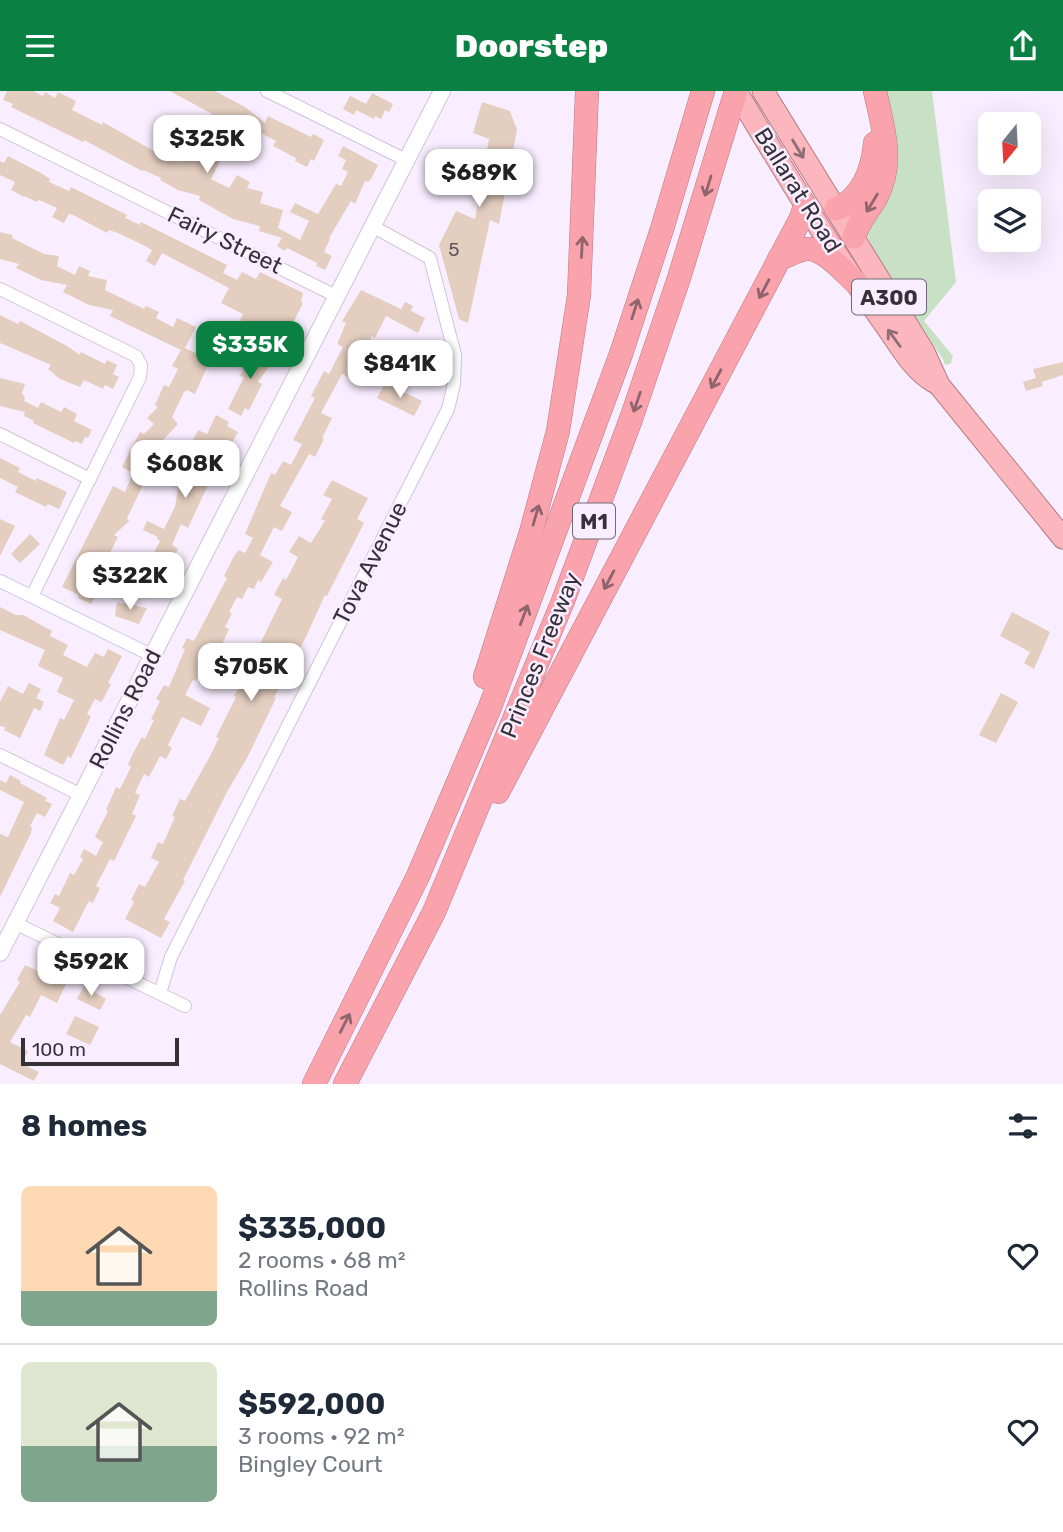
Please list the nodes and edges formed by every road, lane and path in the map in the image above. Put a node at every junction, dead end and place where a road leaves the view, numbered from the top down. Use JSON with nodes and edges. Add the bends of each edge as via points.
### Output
{"nodes":[{"id":1,"x":267,"y":91,"type":"edge"},
{"id":2,"x":442,"y":91,"type":"edge"},
{"id":3,"x":587,"y":91,"type":"edge"},
{"id":4,"x":598,"y":91,"type":"edge"},
{"id":5,"x":703,"y":91,"type":"edge"},
{"id":6,"x":763,"y":91,"type":"edge"},
{"id":7,"x":872,"y":91,"type":"edge"},
{"id":8,"x":739,"y":96,"type":"edge"},
{"id":9,"x":0,"y":129,"type":"edge"},
{"id":10,"x":408,"y":160,"type":"junction"},
{"id":11,"x":586,"y":165,"type":"junction"},
{"id":12,"x":805,"y":206,"type":"junction"},
{"id":13,"x":836,"y":209,"type":"junction"},
{"id":14,"x":372,"y":226,"type":"junction"},
{"id":15,"x":854,"y":236,"type":"junction"},
{"id":16,"x":779,"y":259,"type":"junction"},
{"id":17,"x":856,"y":283,"type":"junction"},
{"id":18,"x":0,"y":289,"type":"edge"},
{"id":19,"x":336,"y":296,"type":"junction"},
{"id":20,"x":939,"y":385,"type":"junction"},
{"id":21,"x":0,"y":435,"type":"edge"},
{"id":22,"x":90,"y":479,"type":"junction"},
{"id":23,"x":1063,"y":538,"type":"edge"},
{"id":24,"x":0,"y":580,"type":"edge"},
{"id":25,"x":32,"y":596,"type":"junction"},
{"id":26,"x":153,"y":656,"type":"junction"},
{"id":27,"x":0,"y":755,"type":"edge"},
{"id":28,"x":81,"y":795,"type":"junction"},
{"id":29,"x":444,"y":815,"type":"junction"},
{"id":30,"x":434,"y":912,"type":"junction"},
{"id":31,"x":8,"y":930,"type":"edge"},
{"id":32,"x":0,"y":953,"type":"edge"},
{"id":33,"x":160,"y":993,"type":"junction"},
{"id":34,"x":185,"y":1006,"type":"dead end"},
{"id":35,"x":314,"y":1084,"type":"edge"},
{"id":36,"x":345,"y":1084,"type":"edge"}],
"edges":[{"from":1,"to":10,"type":"street"},
{"from":2,"to":10,"type":"street","name":"Rollins Road"},
{"from":3,"to":11,"type":"highway"},
{"from":4,"to":11,"type":"highway"},
{"from":29,"to":5,"type":"highway","name":"Princes Freeway","number":"M1","one_way":true,"via":[[490,707],[621,353]]},
{"from":6,"to":13,"type":"highway","name":"Ballarat Road","number":"A300","one_way":true},
{"from":7,"to":13,"type":"highway","via":[[875,145],[871,169],[856,194]]},
{"from":7,"to":15,"type":"highway","one_way":true,"via":[[888,151],[887,166],[875,200]]},
{"from":8,"to":12,"type":"highway","name":"Ballarat Road","number":"A300"},
{"from":8,"to":30,"type":"highway","name":"Princes Freeway","number":"M1","one_way":true,"via":[[600,505]]},
{"from":9,"to":19,"type":"street","name":"Fairy Street"},
{"from":10,"to":14,"type":"street","name":"Rollins Road"},
{"from":29,"to":11,"type":"highway","one_way":true,"via":[[558,431],[579,295]]},
{"from":12,"to":13,"type":"highway"},
{"from":12,"to":16,"type":"highway"},
{"from":12,"to":17,"type":"highway","name":"Ballarat Road","number":"A300"},
{"from":13,"to":15,"type":"highway","name":"Ballarat Road","number":"A300"},
{"from":14,"to":19,"type":"street","name":"Rollins Road"},
{"from":14,"to":33,"type":"street","name":"Tova Avenue","via":[[430,258],[455,355],[454,384],[447,409],[171,957]]},
{"from":15,"to":20,"type":"highway","name":"Ballarat Road","number":"A300"},
{"from":16,"to":17,"type":"highway","via":[[814,250]]},
{"from":16,"to":30,"type":"highway","one_way":true},
{"from":20,"to":17,"type":"highway","name":"Ballarat Road","number":"A300","one_way":true,"via":[[922,375]]},
{"from":18,"to":22,"type":"street","via":[[136,356],[141,365]]},
{"from":19,"to":26,"type":"street","name":"Rollins Road"},
{"from":20,"to":23,"type":"highway","name":"Ballarat Road","number":"A300"},
{"from":21,"to":22,"type":"street"},
{"from":22,"to":25,"type":"street"},
{"from":24,"to":25,"type":"street"},
{"from":25,"to":26,"type":"street"},
{"from":26,"to":28,"type":"street","name":"Rollins Road"},
{"from":27,"to":28,"type":"street"},
{"from":28,"to":31,"type":"street","name":"Rollins Road"},
{"from":35,"to":29,"type":"highway","name":"Princes Freeway","number":"M1","one_way":true},
{"from":30,"to":36,"type":"highway","name":"Princes Freeway","number":"M1"},
{"from":31,"to":32,"type":"street","name":"Rollins Road"},
{"from":31,"to":33,"type":"street"},
{"from":33,"to":34,"type":"street"}]}
